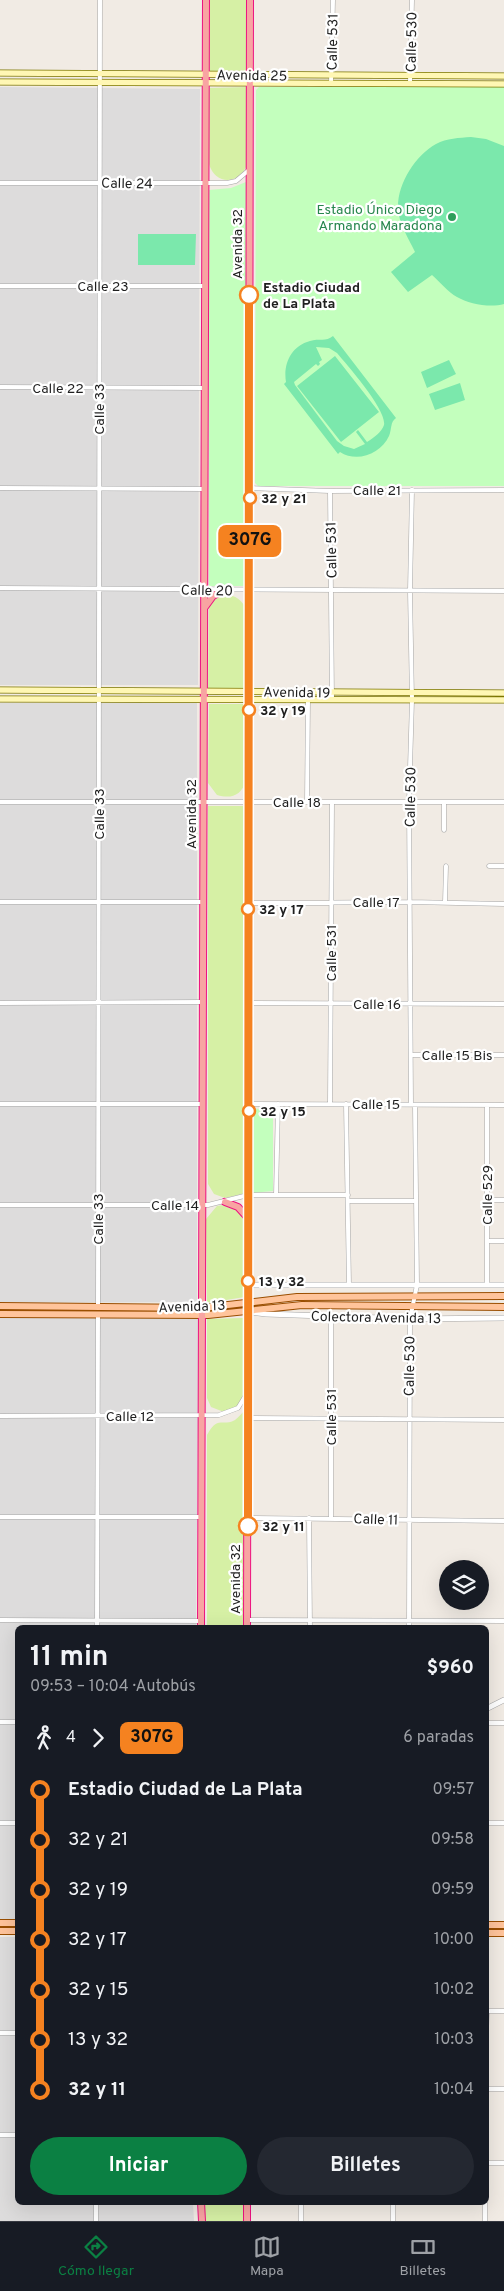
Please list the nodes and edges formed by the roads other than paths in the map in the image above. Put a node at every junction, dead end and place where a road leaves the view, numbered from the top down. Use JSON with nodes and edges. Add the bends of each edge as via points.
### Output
{"nodes":[{"id":1,"x":100,"y":0,"type":"edge"},
{"id":2,"x":206,"y":0,"type":"edge"},
{"id":3,"x":250,"y":0,"type":"edge"},
{"id":4,"x":333,"y":0,"type":"edge"},
{"id":5,"x":412,"y":0,"type":"edge"},
{"id":6,"x":0,"y":73,"type":"edge"},
{"id":7,"x":100,"y":74,"type":"junction"},
{"id":8,"x":205,"y":75,"type":"junction"},
{"id":9,"x":249,"y":75,"type":"junction"},
{"id":10,"x":331,"y":76,"type":"junction"},
{"id":11,"x":504,"y":76,"type":"edge"},
{"id":12,"x":411,"y":80,"type":"junction"},
{"id":13,"x":0,"y":82,"type":"edge"},
{"id":14,"x":100,"y":83,"type":"junction"},
{"id":15,"x":205,"y":84,"type":"junction"},
{"id":16,"x":249,"y":84,"type":"junction"},
{"id":17,"x":331,"y":84,"type":"junction"},
{"id":18,"x":504,"y":84,"type":"edge"},
{"id":19,"x":250,"y":169,"type":"junction"},
{"id":20,"x":0,"y":182,"type":"edge"},
{"id":21,"x":100,"y":182,"type":"junction"},
{"id":22,"x":205,"y":184,"type":"junction"},
{"id":23,"x":0,"y":286,"type":"edge"},
{"id":24,"x":100,"y":286,"type":"junction"},
{"id":25,"x":205,"y":286,"type":"junction"},
{"id":26,"x":0,"y":388,"type":"edge"},
{"id":27,"x":100,"y":388,"type":"junction"},
{"id":28,"x":205,"y":388,"type":"junction"},
{"id":29,"x":0,"y":488,"type":"edge"},
{"id":30,"x":250,"y":488,"type":"junction"},
{"id":31,"x":99,"y":489,"type":"junction"},
{"id":32,"x":205,"y":489,"type":"junction"},
{"id":33,"x":330,"y":490,"type":"junction"},
{"id":34,"x":412,"y":490,"type":"junction"},
{"id":35,"x":504,"y":490,"type":"edge"},
{"id":36,"x":0,"y":588,"type":"edge"},
{"id":37,"x":99,"y":589,"type":"junction"},
{"id":38,"x":204,"y":589,"type":"junction"},
{"id":39,"x":224,"y":590,"type":"junction"},
{"id":40,"x":250,"y":590,"type":"junction"},
{"id":41,"x":332,"y":591,"type":"junction"},
{"id":42,"x":410,"y":591,"type":"junction"},
{"id":43,"x":504,"y":591,"type":"edge"},
{"id":44,"x":204,"y":608,"type":"junction"},
{"id":45,"x":0,"y":690,"type":"edge"},
{"id":46,"x":99,"y":690,"type":"junction"},
{"id":47,"x":204,"y":691,"type":"junction"},
{"id":48,"x":249,"y":691,"type":"junction"},
{"id":49,"x":332,"y":692,"type":"junction"},
{"id":50,"x":412,"y":692,"type":"junction"},
{"id":51,"x":504,"y":692,"type":"edge"},
{"id":52,"x":0,"y":699,"type":"edge"},
{"id":53,"x":99,"y":699,"type":"junction"},
{"id":54,"x":204,"y":699,"type":"junction"},
{"id":55,"x":249,"y":700,"type":"junction"},
{"id":56,"x":308,"y":700,"type":"junction"},
{"id":57,"x":332,"y":700,"type":"junction"},
{"id":58,"x":412,"y":700,"type":"junction"},
{"id":59,"x":504,"y":700,"type":"edge"},
{"id":60,"x":0,"y":802,"type":"edge"},
{"id":61,"x":99,"y":802,"type":"junction"},
{"id":62,"x":204,"y":802,"type":"junction"},
{"id":63,"x":248,"y":802,"type":"junction"},
{"id":64,"x":307,"y":802,"type":"junction"},
{"id":65,"x":332,"y":802,"type":"junction"},
{"id":66,"x":409,"y":802,"type":"junction"},
{"id":67,"x":444,"y":802,"type":"junction"},
{"id":68,"x":504,"y":802,"type":"edge"},
{"id":69,"x":444,"y":830,"type":"dead end"},
{"id":70,"x":446,"y":866,"type":"dead end"},
{"id":71,"x":489,"y":866,"type":"dead end"},
{"id":72,"x":504,"y":866,"type":"edge"},
{"id":73,"x":0,"y":902,"type":"edge"},
{"id":74,"x":98,"y":902,"type":"junction"},
{"id":75,"x":204,"y":902,"type":"junction"},
{"id":76,"x":331,"y":902,"type":"junction"},
{"id":77,"x":410,"y":902,"type":"junction"},
{"id":78,"x":446,"y":903,"type":"junction"},
{"id":79,"x":248,"y":904,"type":"junction"},
{"id":80,"x":504,"y":904,"type":"edge"},
{"id":81,"x":0,"y":1002,"type":"edge"},
{"id":82,"x":98,"y":1002,"type":"junction"},
{"id":83,"x":203,"y":1002,"type":"junction"},
{"id":84,"x":249,"y":1003,"type":"junction"},
{"id":85,"x":331,"y":1003,"type":"junction"},
{"id":86,"x":410,"y":1004,"type":"junction"},
{"id":87,"x":504,"y":1004,"type":"edge"},
{"id":88,"x":504,"y":1055,"type":"edge"},
{"id":89,"x":411,"y":1056,"type":"junction"},
{"id":90,"x":0,"y":1104,"type":"edge"},
{"id":91,"x":98,"y":1104,"type":"junction"},
{"id":92,"x":203,"y":1104,"type":"junction"},
{"id":93,"x":249,"y":1104,"type":"junction"},
{"id":94,"x":278,"y":1104,"type":"junction"},
{"id":95,"x":330,"y":1104,"type":"junction"},
{"id":96,"x":346,"y":1104,"type":"junction"},
{"id":97,"x":413,"y":1105,"type":"junction"},
{"id":98,"x":487,"y":1105,"type":"junction"},
{"id":99,"x":504,"y":1105,"type":"edge"},
{"id":100,"x":248,"y":1195,"type":"junction"},
{"id":101,"x":276,"y":1195,"type":"junction"},
{"id":102,"x":348,"y":1195,"type":"junction"},
{"id":103,"x":487,"y":1200,"type":"junction"},
{"id":104,"x":504,"y":1200,"type":"edge"},
{"id":105,"x":348,"y":1201,"type":"junction"},
{"id":106,"x":416,"y":1201,"type":"junction"},
{"id":107,"x":225,"y":1202,"type":"junction"},
{"id":108,"x":0,"y":1205,"type":"edge"},
{"id":109,"x":98,"y":1205,"type":"junction"},
{"id":110,"x":202,"y":1205,"type":"junction"},
{"id":111,"x":247,"y":1218,"type":"junction"},
{"id":112,"x":487,"y":1241,"type":"junction"},
{"id":113,"x":504,"y":1241,"type":"edge"},
{"id":114,"x":487,"y":1284,"type":"junction"},
{"id":115,"x":248,"y":1285,"type":"junction"},
{"id":116,"x":349,"y":1285,"type":"junction"},
{"id":117,"x":418,"y":1285,"type":"junction"},
{"id":118,"x":504,"y":1285,"type":"edge"},
{"id":119,"x":415,"y":1295,"type":"junction"},
{"id":120,"x":504,"y":1296,"type":"edge"},
{"id":121,"x":248,"y":1302,"type":"junction"},
{"id":122,"x":0,"y":1306,"type":"edge"},
{"id":123,"x":412,"y":1306,"type":"junction"},
{"id":124,"x":504,"y":1307,"type":"edge"},
{"id":125,"x":98,"y":1310,"type":"junction"},
{"id":126,"x":248,"y":1311,"type":"junction"},
{"id":127,"x":202,"y":1312,"type":"junction"},
{"id":128,"x":0,"y":1314,"type":"edge"},
{"id":129,"x":331,"y":1316,"type":"junction"},
{"id":130,"x":504,"y":1318,"type":"edge"},
{"id":131,"x":410,"y":1319,"type":"junction"},
{"id":132,"x":247,"y":1391,"type":"junction"},
{"id":133,"x":0,"y":1416,"type":"edge"},
{"id":134,"x":98,"y":1416,"type":"junction"},
{"id":135,"x":202,"y":1416,"type":"junction"},
{"id":136,"x":248,"y":1418,"type":"junction"},
{"id":137,"x":332,"y":1418,"type":"junction"},
{"id":138,"x":409,"y":1420,"type":"junction"},
{"id":139,"x":504,"y":1420,"type":"edge"},
{"id":140,"x":0,"y":1517,"type":"edge"},
{"id":141,"x":98,"y":1517,"type":"junction"},
{"id":142,"x":202,"y":1517,"type":"junction"},
{"id":143,"x":331,"y":1517,"type":"junction"},
{"id":144,"x":247,"y":1518,"type":"junction"},
{"id":145,"x":309,"y":1518,"type":"junction"},
{"id":146,"x":410,"y":1520,"type":"junction"},
{"id":147,"x":504,"y":1522,"type":"edge"},
{"id":148,"x":0,"y":1620,"type":"edge"},
{"id":149,"x":97,"y":1620,"type":"junction"},
{"id":150,"x":310,"y":1620,"type":"junction"},
{"id":151,"x":409,"y":1621,"type":"junction"},
{"id":152,"x":504,"y":1621,"type":"edge"},
{"id":153,"x":201,"y":1624,"type":"edge"},
{"id":154,"x":247,"y":1624,"type":"edge"},
{"id":155,"x":97,"y":1625,"type":"edge"},
{"id":156,"x":310,"y":1625,"type":"edge"},
{"id":157,"x":409,"y":1625,"type":"edge"},
{"id":158,"x":504,"y":1700,"type":"edge"},
{"id":159,"x":489,"y":1708,"type":"edge"},
{"id":160,"x":0,"y":1722,"type":"edge"},
{"id":161,"x":15,"y":1722,"type":"edge"},
{"id":162,"x":489,"y":1723,"type":"edge"},
{"id":163,"x":504,"y":1723,"type":"edge"},
{"id":164,"x":0,"y":1823,"type":"edge"},
{"id":165,"x":15,"y":1823,"type":"edge"},
{"id":166,"x":489,"y":1823,"type":"edge"},
{"id":167,"x":504,"y":1823,"type":"edge"},
{"id":168,"x":0,"y":1923,"type":"edge"},
{"id":169,"x":15,"y":1923,"type":"edge"},
{"id":170,"x":489,"y":1925,"type":"edge"},
{"id":171,"x":504,"y":1925,"type":"edge"},
{"id":172,"x":0,"y":1931,"type":"edge"},
{"id":173,"x":15,"y":1931,"type":"edge"},
{"id":174,"x":489,"y":1933,"type":"edge"},
{"id":175,"x":504,"y":1933,"type":"edge"},
{"id":176,"x":489,"y":2011,"type":"edge"},
{"id":177,"x":504,"y":2011,"type":"edge"},
{"id":178,"x":0,"y":2033,"type":"edge"},
{"id":179,"x":15,"y":2033,"type":"edge"},
{"id":180,"x":489,"y":2089,"type":"edge"},
{"id":181,"x":504,"y":2089,"type":"edge"},
{"id":182,"x":0,"y":2135,"type":"edge"},
{"id":183,"x":15,"y":2135,"type":"edge"},
{"id":184,"x":489,"y":2163,"type":"edge"},
{"id":185,"x":504,"y":2163,"type":"edge"},
{"id":186,"x":96,"y":2205,"type":"edge"},
{"id":187,"x":201,"y":2205,"type":"edge"},
{"id":188,"x":247,"y":2205,"type":"edge"},
{"id":189,"x":301,"y":2205,"type":"edge"},
{"id":190,"x":393,"y":2205,"type":"edge"},
{"id":191,"x":485,"y":2205,"type":"edge"},
{"id":192,"x":96,"y":2221,"type":"edge"},
{"id":193,"x":202,"y":2221,"type":"edge"},
{"id":194,"x":247,"y":2221,"type":"edge"},
{"id":195,"x":301,"y":2221,"type":"edge"},
{"id":196,"x":394,"y":2221,"type":"edge"},
{"id":197,"x":485,"y":2221,"type":"edge"}],
"edges":[{"from":1,"to":7,"type":"street","name":"Calle 33"},
{"from":2,"to":8,"type":"highway","name":"Avenida 32"},
{"from":3,"to":9,"type":"highway","name":"Avenida 32"},
{"from":4,"to":10,"type":"street","name":"Calle 531"},
{"from":5,"to":12,"type":"street","name":"Calle 530"},
{"from":6,"to":7,"type":"main road","name":"Avenida 25"},
{"from":7,"to":8,"type":"main road","name":"Avenida 25"},
{"from":7,"to":14,"type":"street","name":"Calle 33"},
{"from":8,"to":9,"type":"main road","name":"Avenida 25"},
{"from":8,"to":15,"type":"highway","name":"Avenida 32"},
{"from":9,"to":10,"type":"main road","name":"Avenida 25"},
{"from":9,"to":16,"type":"highway","name":"Avenida 32"},
{"from":10,"to":12,"type":"main road","name":"Avenida 25"},
{"from":10,"to":17,"type":"street","name":"Calle 531"},
{"from":11,"to":12,"type":"main road","name":"Avenida 25"},
{"from":12,"to":17,"type":"main road","name":"Avenida 25"},
{"from":12,"to":18,"type":"main road","name":"Avenida 25"},
{"from":13,"to":14,"type":"main road","name":"Avenida 25"},
{"from":14,"to":15,"type":"main road","name":"Avenida 25"},
{"from":14,"to":21,"type":"street","name":"Calle 33"},
{"from":15,"to":16,"type":"main road","name":"Avenida 25"},
{"from":15,"to":22,"type":"highway","name":"Avenida 32"},
{"from":16,"to":17,"type":"main road","name":"Avenida 25"},
{"from":16,"to":19,"type":"highway","name":"Avenida 32"},
{"from":19,"to":22,"type":"street","name":"Calle 24","via":[[236,181]]},
{"from":19,"to":30,"type":"highway","name":"Avenida 32"},
{"from":20,"to":21,"type":"street","name":"Calle 24"},
{"from":21,"to":22,"type":"street","name":"Calle 24"},
{"from":21,"to":24,"type":"street","name":"Calle 33"},
{"from":22,"to":25,"type":"highway","name":"Avenida 32"},
{"from":23,"to":24,"type":"street","name":"Calle 23"},
{"from":24,"to":25,"type":"street","name":"Calle 23"},
{"from":24,"to":27,"type":"street","name":"Calle 33"},
{"from":25,"to":28,"type":"highway","name":"Avenida 32"},
{"from":26,"to":27,"type":"street","name":"Calle 22"},
{"from":27,"to":28,"type":"street","name":"Calle 22"},
{"from":27,"to":31,"type":"street","name":"Calle 33"},
{"from":28,"to":32,"type":"highway","name":"Avenida 32"},
{"from":29,"to":31,"type":"street"},
{"from":30,"to":33,"type":"street","name":"Calle 21"},
{"from":30,"to":40,"type":"highway","name":"Avenida 32"},
{"from":31,"to":32,"type":"street"},
{"from":31,"to":37,"type":"street","name":"Calle 33"},
{"from":32,"to":38,"type":"highway","name":"Avenida 32"},
{"from":33,"to":34,"type":"street","name":"Calle 21"},
{"from":33,"to":41,"type":"street","name":"Calle 531"},
{"from":34,"to":35,"type":"street","name":"Calle 21"},
{"from":34,"to":42,"type":"street","name":"Calle 530"},
{"from":36,"to":37,"type":"street","name":"Calle 20"},
{"from":37,"to":38,"type":"street","name":"Calle 20"},
{"from":37,"to":46,"type":"street","name":"Calle 33"},
{"from":38,"to":39,"type":"street","name":"Calle 20"},
{"from":38,"to":44,"type":"highway","name":"Avenida 32"},
{"from":39,"to":40,"type":"street","name":"Calle 20"},
{"from":39,"to":44,"type":"highway","via":[[213,596]]},
{"from":40,"to":41,"type":"street","name":"Calle 20"},
{"from":40,"to":48,"type":"highway","name":"Avenida 32"},
{"from":41,"to":42,"type":"street","name":"Calle 20"},
{"from":41,"to":49,"type":"street","name":"Calle 531"},
{"from":42,"to":43,"type":"street","name":"Calle 20"},
{"from":42,"to":50,"type":"street","name":"Calle 530"},
{"from":44,"to":47,"type":"highway","name":"Avenida 32"},
{"from":45,"to":46,"type":"main road","name":"Avenida 19"},
{"from":46,"to":47,"type":"main road","name":"Avenida 19"},
{"from":46,"to":53,"type":"street","name":"Calle 33"},
{"from":47,"to":48,"type":"main road","name":"Avenida 19"},
{"from":47,"to":54,"type":"highway","name":"Avenida 32"},
{"from":48,"to":49,"type":"main road","name":"Avenida 19"},
{"from":48,"to":55,"type":"highway","name":"Avenida 32"},
{"from":49,"to":50,"type":"main road","name":"Avenida 19"},
{"from":49,"to":57,"type":"street","name":"Calle 531"},
{"from":50,"to":51,"type":"main road","name":"Avenida 19"},
{"from":50,"to":58,"type":"street","name":"Calle 530"},
{"from":52,"to":53,"type":"main road","name":"Avenida 19"},
{"from":53,"to":54,"type":"main road","name":"Avenida 19"},
{"from":53,"to":61,"type":"street","name":"Calle 33"},
{"from":54,"to":55,"type":"main road","name":"Avenida 19"},
{"from":54,"to":62,"type":"highway","name":"Avenida 32"},
{"from":55,"to":56,"type":"main road","name":"Avenida 19"},
{"from":55,"to":63,"type":"highway","name":"Avenida 32"},
{"from":56,"to":57,"type":"main road","name":"Avenida 19"},
{"from":56,"to":64,"type":"street"},
{"from":57,"to":58,"type":"main road","name":"Avenida 19"},
{"from":58,"to":59,"type":"main road","name":"Avenida 19"},
{"from":58,"to":66,"type":"street","name":"Calle 530"},
{"from":60,"to":61,"type":"street","name":"Calle 18"},
{"from":61,"to":62,"type":"street","name":"Calle 18"},
{"from":61,"to":74,"type":"street","name":"Calle 33"},
{"from":62,"to":63,"type":"street","name":"Calle 18"},
{"from":62,"to":75,"type":"highway","name":"Avenida 32"},
{"from":63,"to":64,"type":"street","name":"Calle 18"},
{"from":63,"to":79,"type":"highway","name":"Avenida 32"},
{"from":64,"to":65,"type":"street","name":"Calle 18"},
{"from":65,"to":66,"type":"street","name":"Calle 18"},
{"from":65,"to":76,"type":"street","name":"Calle 531"},
{"from":66,"to":67,"type":"street","name":"Calle 18"},
{"from":66,"to":77,"type":"street","name":"Calle 530"},
{"from":67,"to":68,"type":"street","name":"Calle 18"},
{"from":67,"to":69,"type":"street"},
{"from":70,"to":78,"type":"street"},
{"from":71,"to":72,"type":"street"},
{"from":73,"to":74,"type":"street"},
{"from":74,"to":75,"type":"street"},
{"from":74,"to":82,"type":"street","name":"Calle 33"},
{"from":75,"to":83,"type":"highway","name":"Avenida 32"},
{"from":76,"to":77,"type":"street","name":"Calle 17"},
{"from":76,"to":79,"type":"street","name":"Calle 17"},
{"from":76,"to":85,"type":"street","name":"Calle 531"},
{"from":77,"to":78,"type":"street","name":"Calle 17"},
{"from":77,"to":86,"type":"street","name":"Calle 530"},
{"from":78,"to":80,"type":"street","name":"Calle 17"},
{"from":79,"to":84,"type":"highway","name":"Avenida 32"},
{"from":81,"to":82,"type":"street"},
{"from":82,"to":83,"type":"street"},
{"from":82,"to":91,"type":"street","name":"Calle 33"},
{"from":83,"to":92,"type":"highway","name":"Avenida 32"},
{"from":84,"to":85,"type":"street","name":"Calle 16"},
{"from":84,"to":93,"type":"highway","name":"Avenida 32"},
{"from":85,"to":86,"type":"street","name":"Calle 16"},
{"from":85,"to":95,"type":"street","name":"Calle 531"},
{"from":86,"to":87,"type":"street","name":"Calle 16"},
{"from":86,"to":89,"type":"street","name":"Calle 530"},
{"from":88,"to":89,"type":"street","name":"Calle 15 Bis"},
{"from":89,"to":97,"type":"street","name":"Calle 530"},
{"from":90,"to":91,"type":"street"},
{"from":91,"to":92,"type":"street"},
{"from":91,"to":109,"type":"street","name":"Calle 33"},
{"from":92,"to":110,"type":"highway","name":"Avenida 32"},
{"from":93,"to":94,"type":"street","name":"Calle 15"},
{"from":93,"to":100,"type":"highway","name":"Avenida 32"},
{"from":94,"to":95,"type":"street","name":"Calle 15"},
{"from":94,"to":101,"type":"street"},
{"from":95,"to":96,"type":"street","name":"Calle 15"},
{"from":96,"to":97,"type":"street","name":"Calle 15"},
{"from":96,"to":102,"type":"street"},
{"from":97,"to":98,"type":"street","name":"Calle 15"},
{"from":97,"to":106,"type":"street","name":"Calle 530"},
{"from":98,"to":99,"type":"street","name":"Calle 15"},
{"from":98,"to":103,"type":"street","name":"Calle 529"},
{"from":100,"to":101,"type":"street","name":"Calle 14"},
{"from":100,"to":107,"type":"street","name":"Calle 14"},
{"from":100,"to":111,"type":"highway","name":"Avenida 32"},
{"from":101,"to":102,"type":"street","name":"Calle 14"},
{"from":102,"to":105,"type":"street"},
{"from":103,"to":104,"type":"street"},
{"from":103,"to":112,"type":"street","name":"Calle 529"},
{"from":105,"to":106,"type":"street"},
{"from":105,"to":116,"type":"street"},
{"from":106,"to":117,"type":"street","name":"Calle 530"},
{"from":107,"to":110,"type":"street","name":"Calle 14"},
{"from":107,"to":111,"type":"highway","via":[[238,1207]]},
{"from":108,"to":109,"type":"street","name":"Calle 14"},
{"from":109,"to":110,"type":"street","name":"Calle 14"},
{"from":109,"to":125,"type":"street","name":"Calle 33"},
{"from":110,"to":127,"type":"highway","name":"Avenida 32"},
{"from":111,"to":115,"type":"highway","name":"Avenida 32"},
{"from":112,"to":113,"type":"street"},
{"from":112,"to":114,"type":"street","name":"Calle 529"},
{"from":114,"to":117,"type":"street"},
{"from":114,"to":118,"type":"street"},
{"from":115,"to":116,"type":"street"},
{"from":115,"to":121,"type":"highway","name":"Avenida 32"},
{"from":116,"to":117,"type":"street"},
{"from":117,"to":119,"type":"street","name":"Calle 530"},
{"from":119,"to":120,"type":"main road","name":"Avenida 13"},
{"from":119,"to":121,"type":"main road","name":"Avenida 13","via":[[297,1297]]},
{"from":119,"to":123,"type":"street","name":"Calle 530"},
{"from":121,"to":126,"type":"highway","name":"Avenida 32"},
{"from":121,"to":127,"type":"main road","name":"Avenida 13"},
{"from":122,"to":125,"type":"main road","name":"Avenida 13"},
{"from":123,"to":124,"type":"main road","name":"Avenida 13"},
{"from":123,"to":126,"type":"main road","name":"Avenida 13","via":[[302,1305]]},
{"from":123,"to":131,"type":"street","name":"Calle 530"},
{"from":125,"to":127,"type":"main road","name":"Avenida 13"},
{"from":125,"to":128,"type":"main road","name":"Avenida 13"},
{"from":125,"to":134,"type":"street","name":"Calle 33"},
{"from":126,"to":127,"type":"main road","name":"Avenida 13"},
{"from":126,"to":129,"type":"street","name":"Colectora Avenida 13"},
{"from":126,"to":132,"type":"highway","name":"Avenida 32"},
{"from":127,"to":135,"type":"highway","name":"Avenida 32"},
{"from":129,"to":131,"type":"street","name":"Colectora Avenida 13"},
{"from":129,"to":137,"type":"street","name":"Calle 531"},
{"from":130,"to":131,"type":"street","name":"Colectora Avenida 13"},
{"from":131,"to":138,"type":"street","name":"Calle 530"},
{"from":132,"to":135,"type":"street","name":"Calle 12","via":[[242,1404],[232,1412]]},
{"from":132,"to":136,"type":"highway","name":"Avenida 32"},
{"from":133,"to":134,"type":"street","name":"Calle 12"},
{"from":134,"to":135,"type":"street","name":"Calle 12"},
{"from":134,"to":141,"type":"street","name":"Calle 33"},
{"from":135,"to":142,"type":"highway","name":"Avenida 32"},
{"from":136,"to":137,"type":"street"},
{"from":136,"to":144,"type":"highway","name":"Avenida 32"},
{"from":137,"to":138,"type":"street"},
{"from":137,"to":143,"type":"street","name":"Calle 531"},
{"from":138,"to":139,"type":"street"},
{"from":138,"to":146,"type":"street","name":"Calle 530"},
{"from":140,"to":141,"type":"street"},
{"from":141,"to":142,"type":"street"},
{"from":141,"to":149,"type":"street","name":"Calle 33"},
{"from":142,"to":153,"type":"highway","name":"Avenida 32"},
{"from":143,"to":145,"type":"street","name":"Calle 11"},
{"from":143,"to":146,"type":"street","name":"Calle 11"},
{"from":144,"to":145,"type":"street","name":"Calle 11"},
{"from":144,"to":154,"type":"highway","name":"Avenida 32"},
{"from":145,"to":150,"type":"street"},
{"from":146,"to":147,"type":"street","name":"Calle 11"},
{"from":146,"to":151,"type":"street","name":"Calle 530"},
{"from":148,"to":149,"type":"street"},
{"from":149,"to":153,"type":"street"},
{"from":149,"to":155,"type":"street","name":"Calle 33"},
{"from":150,"to":151,"type":"street"},
{"from":150,"to":154,"type":"street"},
{"from":150,"to":156,"type":"street"},
{"from":151,"to":152,"type":"street"},
{"from":151,"to":157,"type":"street","name":"Calle 530"},
{"from":158,"to":159,"type":"street"},
{"from":160,"to":161,"type":"street"},
{"from":162,"to":163,"type":"street"},
{"from":164,"to":165,"type":"street"},
{"from":166,"to":167,"type":"street"},
{"from":168,"to":169,"type":"main road"},
{"from":170,"to":171,"type":"main road"},
{"from":172,"to":173,"type":"main road"},
{"from":174,"to":175,"type":"main road"},
{"from":176,"to":177,"type":"street"},
{"from":178,"to":179,"type":"street"},
{"from":180,"to":181,"type":"street"},
{"from":182,"to":183,"type":"street"},
{"from":184,"to":185,"type":"street"},
{"from":186,"to":192,"type":"street"},
{"from":187,"to":193,"type":"highway"},
{"from":188,"to":194,"type":"highway"},
{"from":189,"to":195,"type":"street"},
{"from":190,"to":196,"type":"street"},
{"from":191,"to":197,"type":"street"}]}
